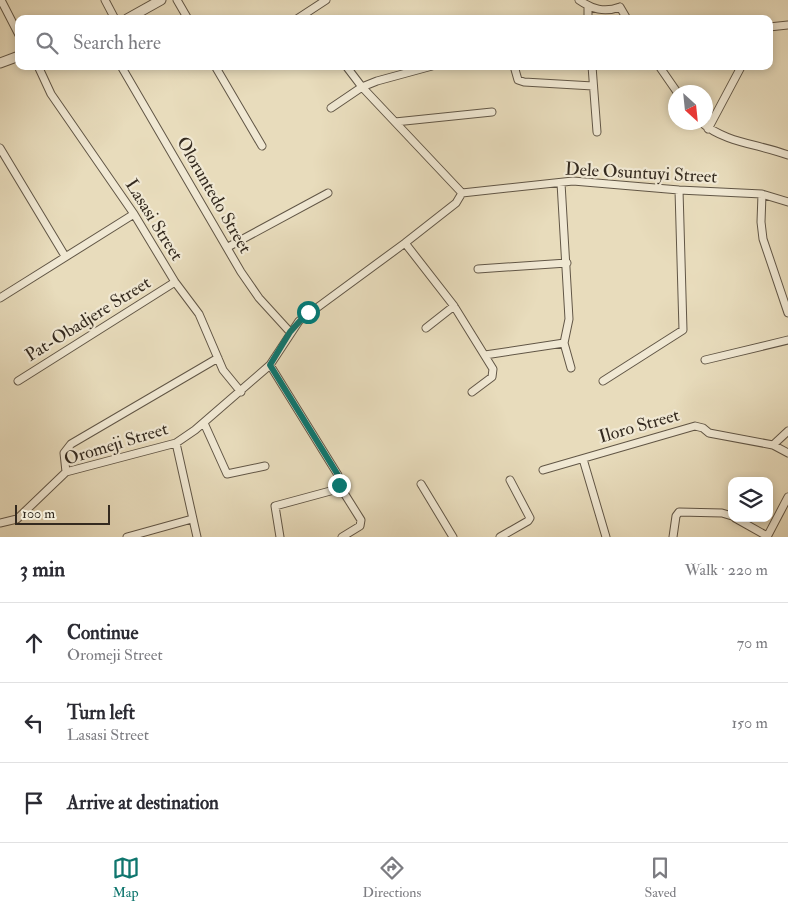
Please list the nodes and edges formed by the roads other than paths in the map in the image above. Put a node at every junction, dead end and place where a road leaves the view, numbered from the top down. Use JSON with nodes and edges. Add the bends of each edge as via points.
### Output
{"nodes":[{"id":1,"x":1,"y":0,"type":"edge"},
{"id":2,"x":104,"y":0,"type":"edge"},
{"id":3,"x":161,"y":0,"type":"edge"},
{"id":4,"x":177,"y":0,"type":"edge"},
{"id":5,"x":326,"y":0,"type":"edge"},
{"id":6,"x":578,"y":0,"type":"edge"},
{"id":7,"x":623,"y":0,"type":"edge"},
{"id":8,"x":588,"y":7,"type":"junction"},
{"id":9,"x":620,"y":7,"type":"junction"},
{"id":10,"x":113,"y":15,"type":"edge"},
{"id":11,"x":134,"y":15,"type":"edge"},
{"id":12,"x":186,"y":15,"type":"edge"},
{"id":13,"x":303,"y":15,"type":"edge"},
{"id":14,"x":588,"y":15,"type":"edge"},
{"id":15,"x":625,"y":15,"type":"edge"},
{"id":16,"x":788,"y":25,"type":"edge"},
{"id":17,"x":15,"y":27,"type":"edge"},
{"id":18,"x":773,"y":27,"type":"edge"},
{"id":19,"x":15,"y":57,"type":"edge"},
{"id":20,"x":0,"y":63,"type":"edge"},
{"id":21,"x":40,"y":70,"type":"edge"},
{"id":22,"x":123,"y":70,"type":"edge"},
{"id":23,"x":217,"y":70,"type":"edge"},
{"id":24,"x":349,"y":70,"type":"edge"},
{"id":25,"x":417,"y":70,"type":"edge"},
{"id":26,"x":515,"y":70,"type":"edge"},
{"id":27,"x":592,"y":70,"type":"edge"},
{"id":28,"x":662,"y":70,"type":"edge"},
{"id":29,"x":739,"y":70,"type":"edge"},
{"id":30,"x":672,"y":85,"type":"edge"},
{"id":31,"x":594,"y":86,"type":"junction"},
{"id":32,"x":362,"y":87,"type":"junction"},
{"id":33,"x":331,"y":108,"type":"dead end"},
{"id":34,"x":492,"y":112,"type":"dead end"},
{"id":35,"x":713,"y":120,"type":"edge"},
{"id":36,"x":395,"y":122,"type":"junction"},
{"id":37,"x":710,"y":130,"type":"edge"},
{"id":38,"x":597,"y":132,"type":"dead end"},
{"id":39,"x":262,"y":146,"type":"dead end"},
{"id":40,"x":0,"y":148,"type":"edge"},
{"id":41,"x":788,"y":155,"type":"edge"},
{"id":42,"x":561,"y":183,"type":"junction"},
{"id":43,"x":679,"y":190,"type":"junction"},
{"id":44,"x":462,"y":193,"type":"junction"},
{"id":45,"x":328,"y":194,"type":"dead end"},
{"id":46,"x":762,"y":194,"type":"junction"},
{"id":47,"x":788,"y":202,"type":"edge"},
{"id":48,"x":134,"y":214,"type":"junction"},
{"id":49,"x":405,"y":243,"type":"junction"},
{"id":50,"x":228,"y":247,"type":"junction"},
{"id":51,"x":66,"y":256,"type":"junction"},
{"id":52,"x":567,"y":263,"type":"junction"},
{"id":53,"x":478,"y":269,"type":"dead end"},
{"id":54,"x":175,"y":282,"type":"junction"},
{"id":55,"x":0,"y":298,"type":"edge"},
{"id":56,"x":454,"y":306,"type":"junction"},
{"id":57,"x":788,"y":313,"type":"edge"},
{"id":58,"x":426,"y":328,"type":"dead end"},
{"id":59,"x":290,"y":332,"type":"junction"},
{"id":60,"x":788,"y":340,"type":"edge"},
{"id":61,"x":564,"y":342,"type":"junction"},
{"id":62,"x":485,"y":355,"type":"junction"},
{"id":63,"x":218,"y":358,"type":"junction"},
{"id":64,"x":705,"y":360,"type":"dead end"},
{"id":65,"x":270,"y":365,"type":"junction"},
{"id":66,"x":571,"y":368,"type":"dead end"},
{"id":67,"x":18,"y":381,"type":"dead end"},
{"id":68,"x":603,"y":381,"type":"dead end"},
{"id":69,"x":241,"y":392,"type":"junction"},
{"id":70,"x":472,"y":392,"type":"dead end"},
{"id":71,"x":204,"y":423,"type":"junction"},
{"id":72,"x":788,"y":431,"type":"edge"},
{"id":73,"x":176,"y":443,"type":"junction"},
{"id":74,"x":773,"y":445,"type":"junction"},
{"id":75,"x":788,"y":453,"type":"edge"},
{"id":76,"x":582,"y":459,"type":"junction"},
{"id":77,"x":265,"y":466,"type":"dead end"},
{"id":78,"x":543,"y":470,"type":"dead end"},
{"id":79,"x":66,"y":472,"type":"junction"},
{"id":80,"x":510,"y":480,"type":"dead end"},
{"id":81,"x":421,"y":484,"type":"dead end"},
{"id":82,"x":339,"y":485,"type":"junction"},
{"id":83,"x":788,"y":497,"type":"edge"},
{"id":84,"x":728,"y":515,"type":"edge"},
{"id":85,"x":192,"y":519,"type":"junction"},
{"id":86,"x":0,"y":522,"type":"edge"},
{"id":87,"x":742,"y":522,"type":"edge"},
{"id":88,"x":127,"y":537,"type":"edge"},
{"id":89,"x":197,"y":537,"type":"edge"},
{"id":90,"x":280,"y":537,"type":"edge"},
{"id":91,"x":342,"y":537,"type":"edge"},
{"id":92,"x":453,"y":537,"type":"edge"},
{"id":93,"x":500,"y":537,"type":"edge"},
{"id":94,"x":606,"y":537,"type":"edge"},
{"id":95,"x":674,"y":537,"type":"edge"},
{"id":96,"x":767,"y":537,"type":"edge"}],
"edges":[{"from":1,"to":17,"type":"street"},
{"from":2,"to":10,"type":"street"},
{"from":3,"to":11,"type":"street"},
{"from":4,"to":12,"type":"street"},
{"from":5,"to":13,"type":"street"},
{"from":6,"to":8,"type":"street"},
{"from":7,"to":9,"type":"street"},
{"from":8,"to":9,"type":"street","via":[[607,12]]},
{"from":8,"to":14,"type":"street"},
{"from":9,"to":15,"type":"street"},
{"from":16,"to":18,"type":"street"},
{"from":19,"to":20,"type":"street"},
{"from":21,"to":48,"type":"street","name":"Lasasi Street","via":[[51,94]]},
{"from":22,"to":50,"type":"street","name":"Oloruntedo Street"},
{"from":23,"to":39,"type":"street"},
{"from":24,"to":32,"type":"street"},
{"from":25,"to":32,"type":"street"},
{"from":26,"to":31,"type":"street","via":[[518,80],[524,82]]},
{"from":27,"to":31,"type":"street"},
{"from":28,"to":30,"type":"street"},
{"from":29,"to":35,"type":"street"},
{"from":31,"to":38,"type":"street"},
{"from":32,"to":33,"type":"street"},
{"from":32,"to":36,"type":"street"},
{"from":34,"to":36,"type":"street"},
{"from":36,"to":44,"type":"street"},
{"from":37,"to":41,"type":"street"},
{"from":40,"to":51,"type":"street"},
{"from":42,"to":43,"type":"street","name":"Dele Osuntuyi Street","via":[[573,181]]},
{"from":42,"to":44,"type":"street","name":"Dele Osuntuyi Street"},
{"from":42,"to":52,"type":"street"},
{"from":43,"to":46,"type":"street","name":"Dele Osuntuyi Street"},
{"from":43,"to":68,"type":"street","via":[[683,330]]},
{"from":44,"to":49,"type":"street","name":"Oromeji Street","via":[[456,203]]},
{"from":45,"to":50,"type":"street"},
{"from":46,"to":47,"type":"street","name":"Dele Osuntuyi Street"},
{"from":46,"to":57,"type":"street","via":[[763,239]]},
{"from":48,"to":51,"type":"street"},
{"from":48,"to":54,"type":"street","name":"Lasasi Street"},
{"from":49,"to":56,"type":"street"},
{"from":49,"to":59,"type":"street","name":"Oromeji Street","via":[[308,312]]},
{"from":50,"to":59,"type":"street","name":"Oloruntedo Street","via":[[259,298]]},
{"from":51,"to":55,"type":"street"},
{"from":52,"to":53,"type":"street"},
{"from":52,"to":61,"type":"street","via":[[569,318]]},
{"from":54,"to":63,"type":"street","name":"Lasasi Street","via":[[199,314]]},
{"from":54,"to":67,"type":"street","name":"Pat-Obadjere Street"},
{"from":56,"to":58,"type":"street"},
{"from":56,"to":62,"type":"street"},
{"from":59,"to":65,"type":"street","name":"Oromeji Street"},
{"from":60,"to":64,"type":"street"},
{"from":61,"to":62,"type":"street"},
{"from":61,"to":66,"type":"street"},
{"from":62,"to":70,"type":"street","via":[[493,369],[492,377]]},
{"from":63,"to":69,"type":"street","name":"Lasasi Street"},
{"from":63,"to":79,"type":"street","via":[[71,444],[64,453]]},
{"from":65,"to":69,"type":"street","name":"Oromeji Street"},
{"from":65,"to":82,"type":"street","via":[[338,475]]},
{"from":69,"to":71,"type":"street","name":"Oromeji Street"},
{"from":71,"to":73,"type":"street","name":"Oromeji Street"},
{"from":71,"to":77,"type":"street","via":[[227,474]]},
{"from":72,"to":74,"type":"street"},
{"from":73,"to":79,"type":"street","name":"Oromeji Street"},
{"from":73,"to":85,"type":"street"},
{"from":74,"to":75,"type":"street","name":"Iloro Street"},
{"from":74,"to":76,"type":"street","name":"Iloro Street","via":[[709,433],[694,426]]},
{"from":76,"to":78,"type":"street","name":"Iloro Street"},
{"from":76,"to":94,"type":"street"},
{"from":79,"to":86,"type":"street","name":"Oromeji Street","via":[[17,518]]},
{"from":80,"to":93,"type":"street","via":[[530,518]]},
{"from":81,"to":92,"type":"street"},
{"from":82,"to":90,"type":"street","via":[[334,490],[275,506]]},
{"from":82,"to":91,"type":"street","via":[[362,524]]},
{"from":83,"to":96,"type":"street"},
{"from":84,"to":95,"type":"street","via":[[679,512]]},
{"from":85,"to":88,"type":"street"},
{"from":85,"to":89,"type":"street"},
{"from":87,"to":96,"type":"street"}]}
